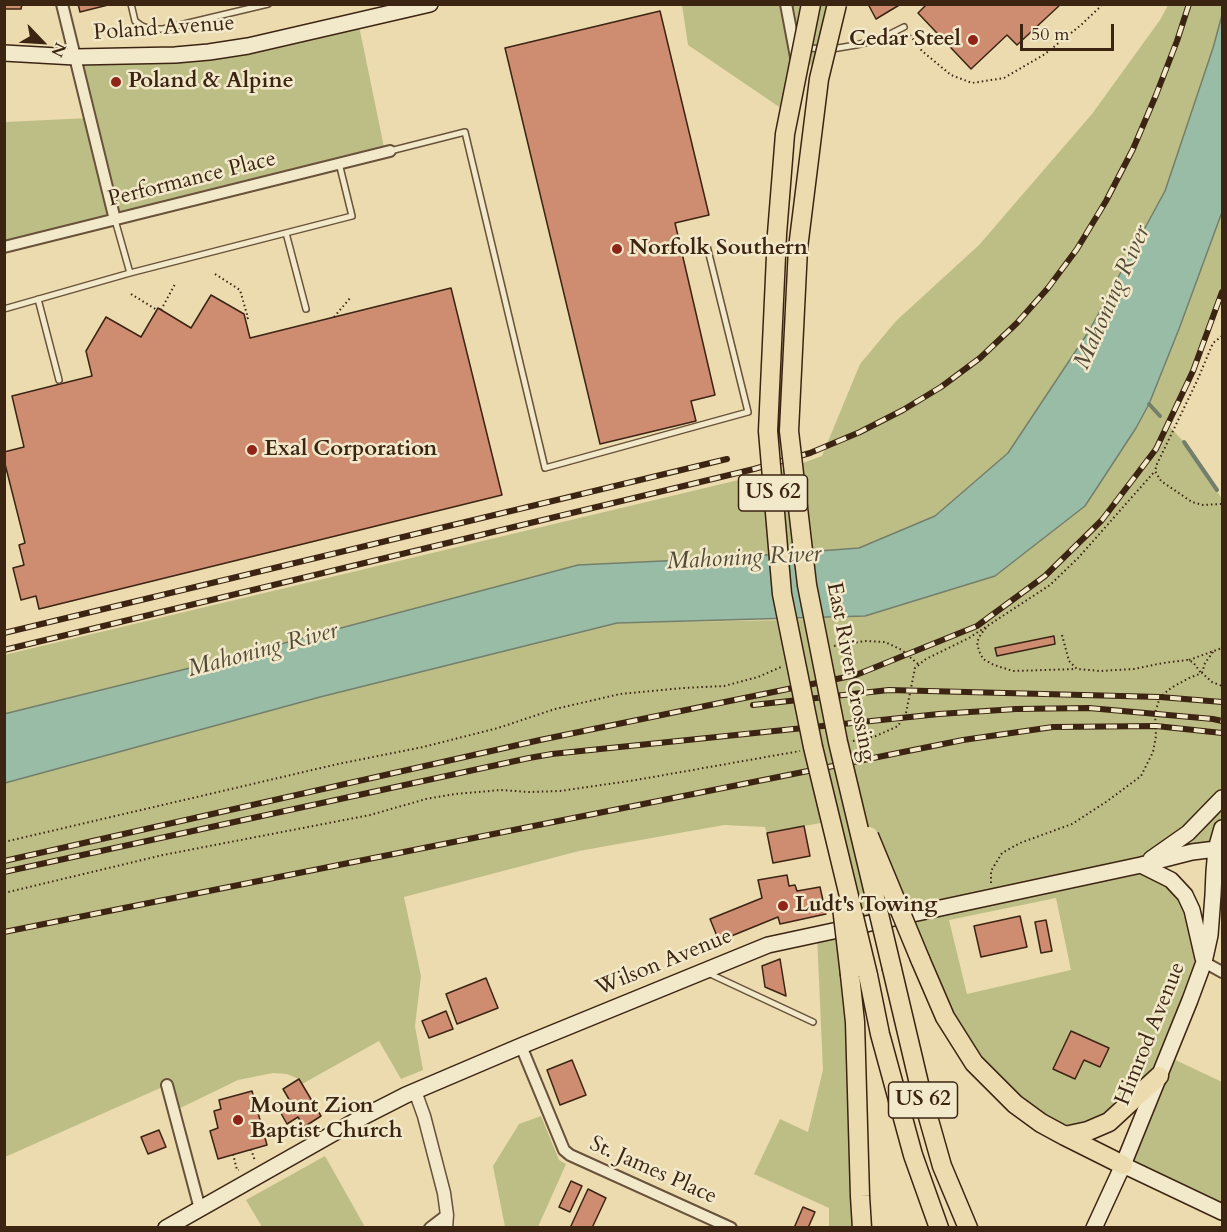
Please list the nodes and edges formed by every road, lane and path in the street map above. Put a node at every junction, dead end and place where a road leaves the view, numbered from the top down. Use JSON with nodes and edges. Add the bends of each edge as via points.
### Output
{"nodes":[{"id":1,"x":62,"y":4,"type":"edge"},
{"id":2,"x":132,"y":4,"type":"edge"},
{"id":3,"x":268,"y":4,"type":"edge"},
{"id":4,"x":430,"y":4,"type":"edge"},
{"id":5,"x":786,"y":4,"type":"edge"},
{"id":6,"x":811,"y":4,"type":"edge"},
{"id":7,"x":837,"y":4,"type":"edge"},
{"id":8,"x":1103,"y":4,"type":"edge"},
{"id":9,"x":904,"y":27,"type":"joint"},
{"id":10,"x":795,"y":47,"type":"junction"},
{"id":11,"x":4,"y":53,"type":"edge"},
{"id":12,"x":75,"y":57,"type":"junction"},
{"id":13,"x":794,"y":117,"type":"dead end"},
{"id":14,"x":390,"y":151,"type":"joint"},
{"id":15,"x":339,"y":163,"type":"junction"},
{"id":16,"x":115,"y":220,"type":"junction"},
{"id":17,"x":286,"y":233,"type":"junction"},
{"id":18,"x":707,"y":246,"type":"dead end"},
{"id":19,"x":4,"y":247,"type":"edge"},
{"id":20,"x":130,"y":273,"type":"junction"},
{"id":21,"x":215,"y":274,"type":"dead end"},
{"id":22,"x":175,"y":284,"type":"dead end"},
{"id":23,"x":131,"y":294,"type":"dead end"},
{"id":24,"x":351,"y":297,"type":"dead end"},
{"id":25,"x":38,"y":299,"type":"junction"},
{"id":26,"x":4,"y":309,"type":"edge"},
{"id":27,"x":306,"y":309,"type":"dead end"},
{"id":28,"x":334,"y":317,"type":"dead end"},
{"id":29,"x":245,"y":319,"type":"dead end"},
{"id":30,"x":1222,"y":336,"type":"edge"},
{"id":31,"x":59,"y":380,"type":"dead end"},
{"id":32,"x":1155,"y":471,"type":"junction"},
{"id":33,"x":1222,"y":504,"type":"edge"},
{"id":34,"x":988,"y":626,"type":"junction"},
{"id":35,"x":1062,"y":635,"type":"dead end"},
{"id":36,"x":829,"y":646,"type":"dead end"},
{"id":37,"x":1222,"y":648,"type":"edge"},
{"id":38,"x":1213,"y":652,"type":"junction"},
{"id":39,"x":1187,"y":660,"type":"junction"},
{"id":40,"x":785,"y":665,"type":"dead end"},
{"id":41,"x":919,"y":665,"type":"junction"},
{"id":42,"x":1077,"y":669,"type":"junction"},
{"id":43,"x":1202,"y":673,"type":"junction"},
{"id":44,"x":1222,"y":686,"type":"edge"},
{"id":45,"x":854,"y":741,"type":"dead end"},
{"id":46,"x":809,"y":749,"type":"dead end"},
{"id":47,"x":848,"y":783,"type":"junction"},
{"id":48,"x":1222,"y":798,"type":"edge"},
{"id":49,"x":1222,"y":828,"type":"edge"},
{"id":50,"x":4,"y":842,"type":"edge"},
{"id":51,"x":1216,"y":849,"type":"junction"},
{"id":52,"x":1141,"y":865,"type":"junction"},
{"id":53,"x":1218,"y":872,"type":"edge"},
{"id":54,"x":4,"y":893,"type":"edge"},
{"id":55,"x":990,"y":898,"type":"junction"},
{"id":56,"x":1204,"y":962,"type":"junction"},
{"id":57,"x":704,"y":971,"type":"junction"},
{"id":58,"x":1222,"y":972,"type":"edge"},
{"id":59,"x":859,"y":975,"type":"junction"},
{"id":60,"x":813,"y":1022,"type":"dead end"},
{"id":61,"x":521,"y":1046,"type":"junction"},
{"id":62,"x":1159,"y":1076,"type":"junction"},
{"id":63,"x":167,"y":1085,"type":"dead end"},
{"id":64,"x":415,"y":1091,"type":"junction"},
{"id":65,"x":1065,"y":1136,"type":"junction"},
{"id":66,"x":251,"y":1149,"type":"dead end"},
{"id":67,"x":233,"y":1154,"type":"dead end"},
{"id":68,"x":255,"y":1161,"type":"dead end"},
{"id":69,"x":1123,"y":1165,"type":"junction"},
{"id":70,"x":237,"y":1170,"type":"dead end"},
{"id":71,"x":200,"y":1209,"type":"junction"},
{"id":72,"x":1222,"y":1212,"type":"edge"},
{"id":73,"x":447,"y":1221,"type":"edge"},
{"id":74,"x":166,"y":1227,"type":"edge"},
{"id":75,"x":430,"y":1227,"type":"edge"},
{"id":76,"x":731,"y":1227,"type":"edge"},
{"id":77,"x":862,"y":1227,"type":"edge"},
{"id":78,"x":939,"y":1227,"type":"edge"},
{"id":79,"x":968,"y":1227,"type":"edge"},
{"id":80,"x":1094,"y":1227,"type":"edge"}],
"edges":[{"from":1,"to":12,"type":"street"},
{"from":2,"to":3,"type":"lane","via":[[135,21],[152,29],[163,29]]},
{"from":4,"to":12,"type":"main road","name":"Poland Avenue","via":[[248,46],[175,55]]},
{"from":5,"to":10,"type":"street"},
{"from":6,"to":59,"type":"highway","number":"US 62","bridge":true,"via":[[786,134],[768,431],[782,594],[832,825]]},
{"from":7,"to":47,"type":"highway","name":"East River Crossing","number":"US 62","bridge":true,"via":[[819,79],[798,248],[789,431],[807,585]]},
{"from":8,"to":9,"type":"path","via":[[1045,54],[1004,78],[972,83],[951,75],[922,51]]},
{"from":9,"to":10,"type":"lane","via":[[856,45],[832,49]]},
{"from":10,"to":13,"type":"street","via":[[798,89]]},
{"from":11,"to":12,"type":"main road","name":"Poland Avenue"},
{"from":12,"to":16,"type":"street"},
{"from":14,"to":15,"type":"street","name":"Performance Place"},
{"from":14,"to":18,"type":"lane","via":[[465,132],[545,468],[748,412]]},
{"from":15,"to":16,"type":"street","name":"Performance Place"},
{"from":15,"to":17,"type":"lane","via":[[352,216]]},
{"from":16,"to":19,"type":"street","name":"Performance Place"},
{"from":16,"to":20,"type":"lane"},
{"from":17,"to":20,"type":"lane"},
{"from":17,"to":27,"type":"lane"},
{"from":20,"to":25,"type":"lane"},
{"from":21,"to":29,"type":"path","via":[[240,290],[248,318]]},
{"from":22,"to":23,"type":"path","via":[[159,310]]},
{"from":24,"to":28,"type":"path"},
{"from":25,"to":26,"type":"lane"},
{"from":25,"to":31,"type":"lane"},
{"from":30,"to":32,"type":"path","via":[[1213,343]]},
{"from":32,"to":33,"type":"path","via":[[1161,481],[1192,502]]},
{"from":32,"to":34,"type":"path","via":[[1050,585]]},
{"from":34,"to":41,"type":"path"},
{"from":34,"to":42,"type":"path","via":[[977,642],[983,659],[993,664],[1013,671]]},
{"from":35,"to":42,"type":"path","via":[[1069,661]]},
{"from":36,"to":41,"type":"path","via":[[885,642]]},
{"from":37,"to":38,"type":"path"},
{"from":38,"to":39,"type":"path"},
{"from":38,"to":43,"type":"path"},
{"from":39,"to":42,"type":"path","via":[[1134,669]]},
{"from":39,"to":43,"type":"path"},
{"from":40,"to":50,"type":"path","via":[[724,686],[620,694],[423,747]]},
{"from":41,"to":45,"type":"path","via":[[915,668],[906,714],[898,726]]},
{"from":43,"to":44,"type":"path"},
{"from":43,"to":55,"type":"path","via":[[1160,697],[1155,714],[1154,752],[1141,776],[1072,824],[1002,853],[991,871]]},
{"from":46,"to":54,"type":"path","via":[[560,791],[501,790],[426,799],[370,815],[163,855]]},
{"from":47,"to":65,"type":"highway","bridge":true,"via":[[945,1017],[974,1063],[1015,1104]]},
{"from":47,"to":79,"type":"highway","name":"East River Crossing","number":"US 62","bridge":true,"via":[[921,1092],[942,1166]]},
{"from":48,"to":52,"type":"main road","via":[[1188,833]]},
{"from":49,"to":51,"type":"main road","name":"Himrod Avenue"},
{"from":51,"to":52,"type":"main road","name":"Wilson Avenue"},
{"from":51,"to":53,"type":"main road","name":"Himrod Avenue"},
{"from":52,"to":55,"type":"main road","name":"Wilson Avenue"},
{"from":52,"to":56,"type":"main road","via":[[1171,879],[1185,895]]},
{"from":53,"to":56,"type":"main road","name":"Himrod Avenue"},
{"from":55,"to":57,"type":"main road","name":"Wilson Avenue","via":[[768,945]]},
{"from":56,"to":58,"type":"street"},
{"from":56,"to":62,"type":"main road","name":"Himrod Avenue"},
{"from":57,"to":60,"type":"lane"},
{"from":57,"to":61,"type":"main road","name":"Wilson Avenue"},
{"from":59,"to":77,"type":"highway","via":[[855,1022]]},
{"from":59,"to":78,"type":"highway","number":"US 62"},
{"from":61,"to":64,"type":"main road","name":"Wilson Avenue"},
{"from":61,"to":76,"type":"street","name":"St. James Place","via":[[564,1150]]},
{"from":62,"to":65,"type":"highway","via":[[1109,1122]]},
{"from":62,"to":69,"type":"main road","name":"Himrod Avenue"},
{"from":63,"to":71,"type":"street"},
{"from":64,"to":71,"type":"main road","name":"Wilson Avenue"},
{"from":64,"to":73,"type":"street","via":[[444,1193]]},
{"from":65,"to":69,"type":"highway"},
{"from":66,"to":68,"type":"path"},
{"from":67,"to":70,"type":"path"},
{"from":69,"to":72,"type":"main road"},
{"from":69,"to":80,"type":"main road","name":"Himrod Avenue"},
{"from":71,"to":74,"type":"main road","name":"Wilson Avenue"},
{"from":73,"to":75,"type":"street"}]}
